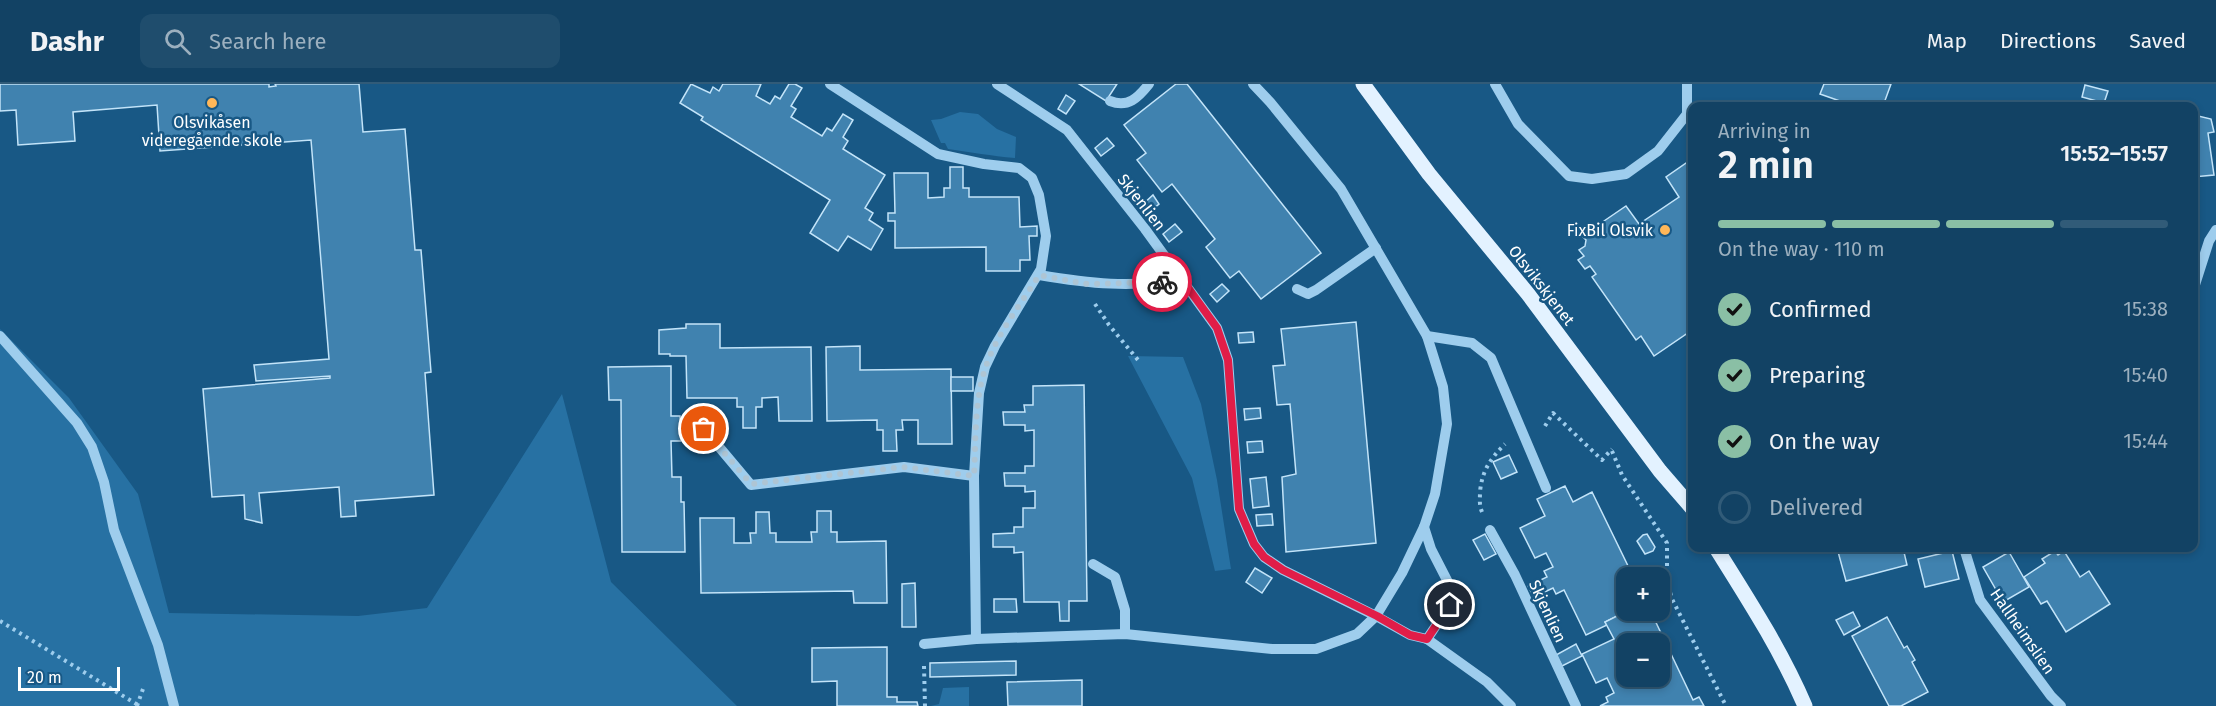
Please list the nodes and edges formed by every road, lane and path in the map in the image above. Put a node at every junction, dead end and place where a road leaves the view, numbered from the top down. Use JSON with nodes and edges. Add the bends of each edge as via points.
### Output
{"nodes":[{"id":1,"x":830,"y":84,"type":"edge"},
{"id":2,"x":997,"y":84,"type":"edge"},
{"id":3,"x":1149,"y":84,"type":"edge"},
{"id":4,"x":1253,"y":84,"type":"edge"},
{"id":5,"x":1363,"y":84,"type":"edge"},
{"id":6,"x":1496,"y":84,"type":"edge"},
{"id":7,"x":1687,"y":84,"type":"edge"},
{"id":8,"x":1110,"y":101,"type":"dead end"},
{"id":9,"x":1689,"y":102,"type":"edge"},
{"id":10,"x":1688,"y":117,"type":"edge"},
{"id":11,"x":2216,"y":230,"type":"edge"},
{"id":12,"x":1376,"y":248,"type":"junction"},
{"id":13,"x":1039,"y":275,"type":"junction"},
{"id":14,"x":2198,"y":275,"type":"edge"},
{"id":15,"x":1181,"y":278,"type":"junction"},
{"id":16,"x":1087,"y":284,"type":"junction"},
{"id":17,"x":1297,"y":289,"type":"dead end"},
{"id":18,"x":0,"y":336,"type":"edge"},
{"id":19,"x":1426,"y":336,"type":"junction"},
{"id":20,"x":1138,"y":360,"type":"dead end"},
{"id":21,"x":704,"y":429,"type":"dead end"},
{"id":22,"x":1526,"y":439,"type":"junction"},
{"id":23,"x":1610,"y":442,"type":"dead end"},
{"id":24,"x":1612,"y":450,"type":"junction"},
{"id":25,"x":974,"y":476,"type":"junction"},
{"id":26,"x":1546,"y":489,"type":"dead end"},
{"id":27,"x":1688,"y":503,"type":"edge"},
{"id":28,"x":1424,"y":527,"type":"junction"},
{"id":29,"x":1490,"y":530,"type":"joint"},
{"id":30,"x":1719,"y":552,"type":"edge"},
{"id":31,"x":1965,"y":552,"type":"edge"},
{"id":32,"x":1093,"y":564,"type":"dead end"},
{"id":33,"x":1377,"y":616,"type":"junction"},
{"id":34,"x":0,"y":621,"type":"edge"},
{"id":35,"x":1125,"y":634,"type":"junction"},
{"id":36,"x":976,"y":639,"type":"junction"},
{"id":37,"x":1427,"y":639,"type":"junction"},
{"id":38,"x":924,"y":644,"type":"joint"},
{"id":39,"x":2053,"y":701,"type":"edge"},
{"id":40,"x":138,"y":705,"type":"edge"},
{"id":41,"x":174,"y":706,"type":"edge"},
{"id":42,"x":925,"y":706,"type":"edge"},
{"id":43,"x":1511,"y":706,"type":"edge"},
{"id":44,"x":1576,"y":706,"type":"edge"},
{"id":45,"x":1726,"y":706,"type":"edge"},
{"id":46,"x":1805,"y":706,"type":"edge"},
{"id":47,"x":2061,"y":706,"type":"edge"}],
"edges":[{"from":1,"to":13,"type":"street","via":[[938,154],[1019,168],[1032,178],[1046,236]]},
{"from":2,"to":15,"type":"street","name":"Skjenlien","via":[[1067,130]]},
{"from":3,"to":8,"type":"street","via":[[1129,103],[1119,105]]},
{"from":4,"to":12,"type":"street","via":[[1341,189]]},
{"from":5,"to":27,"type":"main road","name":"Olsvikskjenet"},
{"from":6,"to":10,"type":"street","via":[[1518,124],[1569,176],[1592,179],[1626,174],[1658,151]]},
{"from":7,"to":9,"type":"street"},
{"from":11,"to":14,"type":"street"},
{"from":12,"to":17,"type":"street","via":[[1316,290],[1308,294]]},
{"from":12,"to":19,"type":"street"},
{"from":13,"to":16,"type":"street"},
{"from":13,"to":25,"type":"street","via":[[985,367],[979,393]]},
{"from":15,"to":16,"type":"street"},
{"from":15,"to":33,"type":"street","name":"Skjenlien","via":[[1217,328],[1228,360],[1239,509],[1254,544],[1264,557],[1283,570]]},
{"from":16,"to":20,"type":"path","via":[[1096,306]]},
{"from":18,"to":41,"type":"street","via":[[77,423],[92,447],[114,530],[158,645]]},
{"from":19,"to":22,"type":"street","via":[[1472,343],[1491,358]]},
{"from":19,"to":28,"type":"street","via":[[1443,387],[1447,424],[1435,494]]},
{"from":21,"to":25,"type":"street","via":[[751,484],[903,467]]},
{"from":22,"to":24,"type":"path","via":[[1538,436],[1553,413],[1602,460]]},
{"from":22,"to":26,"type":"street"},
{"from":22,"to":29,"type":"path","via":[[1504,444],[1481,478],[1480,506]]},
{"from":23,"to":24,"type":"path"},
{"from":24,"to":45,"type":"path","via":[[1622,475],[1668,543],[1671,597]]},
{"from":25,"to":36,"type":"street"},
{"from":28,"to":33,"type":"street"},
{"from":28,"to":37,"type":"street","via":[[1450,586],[1450,605]]},
{"from":29,"to":44,"type":"street","name":"Skjenlien"},
{"from":30,"to":46,"type":"main road","via":[[1760,618]]},
{"from":31,"to":39,"type":"street","name":"Hallheimslien","via":[[1980,600]]},
{"from":32,"to":35,"type":"street","via":[[1114,577],[1125,610]]},
{"from":33,"to":35,"type":"street","via":[[1357,634],[1316,649],[1272,649]]},
{"from":33,"to":37,"type":"street","name":"Skjenlien","via":[[1410,635]]},
{"from":34,"to":40,"type":"path"},
{"from":35,"to":36,"type":"street"},
{"from":36,"to":38,"type":"street"},
{"from":37,"to":43,"type":"street","name":"Skjenlien","via":[[1487,682]]},
{"from":38,"to":42,"type":"path"},
{"from":39,"to":47,"type":"street","name":"Hallheimslien"}]}
